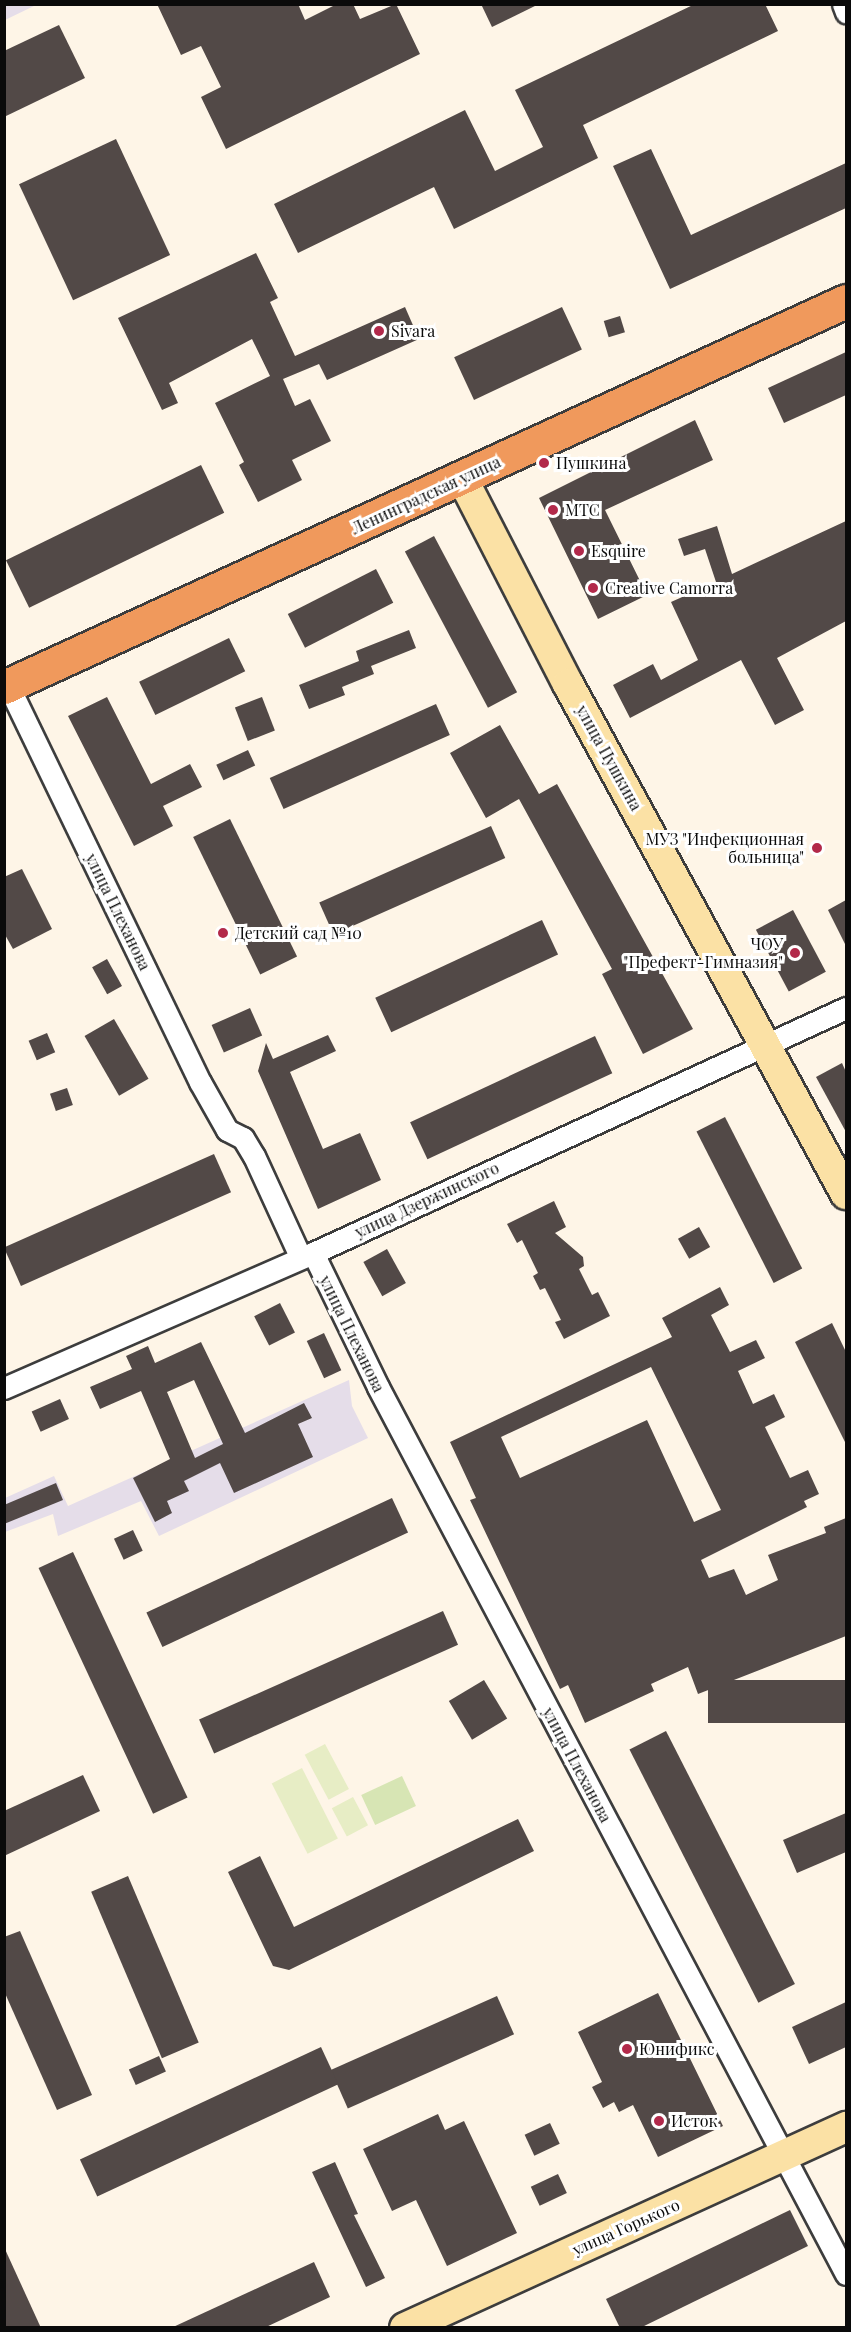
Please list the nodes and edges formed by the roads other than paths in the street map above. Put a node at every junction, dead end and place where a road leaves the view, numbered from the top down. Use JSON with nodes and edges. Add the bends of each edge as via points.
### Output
{"nodes":[{"id":1,"x":843,"y":4,"type":"edge"},
{"id":2,"x":846,"y":12,"type":"edge"},
{"id":3,"x":846,"y":301,"type":"edge"},
{"id":4,"x":462,"y":478,"type":"junction"},
{"id":5,"x":6,"y":686,"type":"edge"},
{"id":6,"x":846,"y":1008,"type":"edge"},
{"id":7,"x":767,"y":1044,"type":"junction"},
{"id":8,"x":846,"y":1194,"type":"edge"},
{"id":9,"x":307,"y":1255,"type":"junction"},
{"id":10,"x":4,"y":1388,"type":"edge"},
{"id":11,"x":846,"y":2127,"type":"edge"},
{"id":12,"x":782,"y":2156,"type":"junction"},
{"id":13,"x":846,"y":2274,"type":"edge"},
{"id":14,"x":405,"y":2328,"type":"edge"}],
"edges":[{"from":1,"to":2,"type":"street"},
{"from":3,"to":4,"type":"highway","name":"Ленинградская улица"},
{"from":4,"to":5,"type":"highway","name":"Ленинградская улица"},
{"from":4,"to":7,"type":"main road","name":"улица Пушкина","via":[[568,684]]},
{"from":5,"to":9,"type":"street","name":"улица Плеханова","via":[[200,1082],[227,1130],[243,1138]]},
{"from":6,"to":7,"type":"street","name":"улица Дзержинского"},
{"from":7,"to":8,"type":"main road","name":"улица Пушкина"},
{"from":7,"to":9,"type":"street","name":"улица Дзержинского"},
{"from":9,"to":10,"type":"street","name":"улица Дзержинского"},
{"from":9,"to":12,"type":"street","name":"улица Плеханова"},
{"from":11,"to":12,"type":"main road","name":"улица Горького"},
{"from":12,"to":13,"type":"street","name":"улица Плеханова"},
{"from":12,"to":14,"type":"main road","name":"улица Горького"}]}
